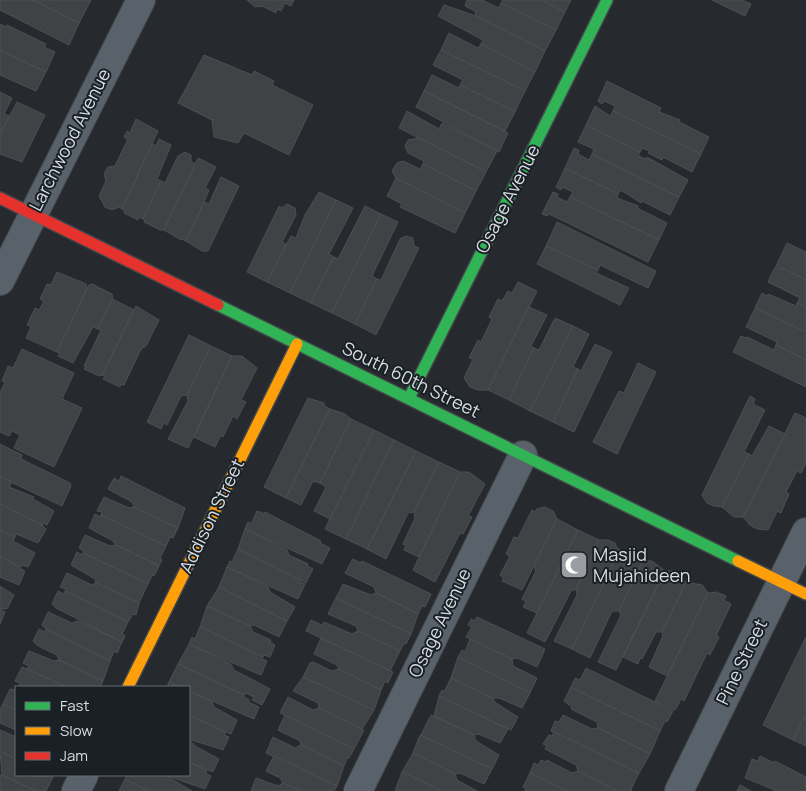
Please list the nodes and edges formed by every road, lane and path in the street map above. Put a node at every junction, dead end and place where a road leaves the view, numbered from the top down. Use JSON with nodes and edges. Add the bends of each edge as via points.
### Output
{"nodes":[{"id":1,"x":141,"y":0,"type":"edge"},
{"id":2,"x":607,"y":0,"type":"edge"},
{"id":3,"x":0,"y":198,"type":"edge"},
{"id":4,"x":33,"y":214,"type":"junction"},
{"id":5,"x":0,"y":281,"type":"edge"},
{"id":6,"x":297,"y":344,"type":"junction"},
{"id":7,"x":409,"y":398,"type":"junction"},
{"id":8,"x":523,"y":455,"type":"junction"},
{"id":9,"x":806,"y":532,"type":"edge"},
{"id":10,"x":781,"y":582,"type":"junction"},
{"id":11,"x":806,"y":594,"type":"edge"},
{"id":12,"x":128,"y":686,"type":"edge"},
{"id":13,"x":84,"y":776,"type":"edge"},
{"id":14,"x":76,"y":791,"type":"edge"},
{"id":15,"x":358,"y":791,"type":"edge"},
{"id":16,"x":679,"y":791,"type":"edge"}],
"edges":[{"from":1,"to":4,"type":"street","name":"Larchwood Avenue"},
{"from":2,"to":7,"type":"street","name":"Osage Avenue"},
{"from":3,"to":4,"type":"street","name":"South 60th Street"},
{"from":4,"to":5,"type":"street","name":"Larchwood Avenue"},
{"from":4,"to":6,"type":"street","name":"South 60th Street"},
{"from":6,"to":7,"type":"street","name":"South 60th Street"},
{"from":6,"to":12,"type":"street","name":"Addison Street"},
{"from":7,"to":8,"type":"street","name":"South 60th Street"},
{"from":8,"to":10,"type":"street","name":"South 60th Street"},
{"from":8,"to":15,"type":"street","name":"Osage Avenue"},
{"from":9,"to":10,"type":"street","name":"Pine Street"},
{"from":10,"to":11,"type":"street","name":"South 60th Street"},
{"from":10,"to":16,"type":"street","name":"Pine Street"},
{"from":13,"to":14,"type":"street"}]}
